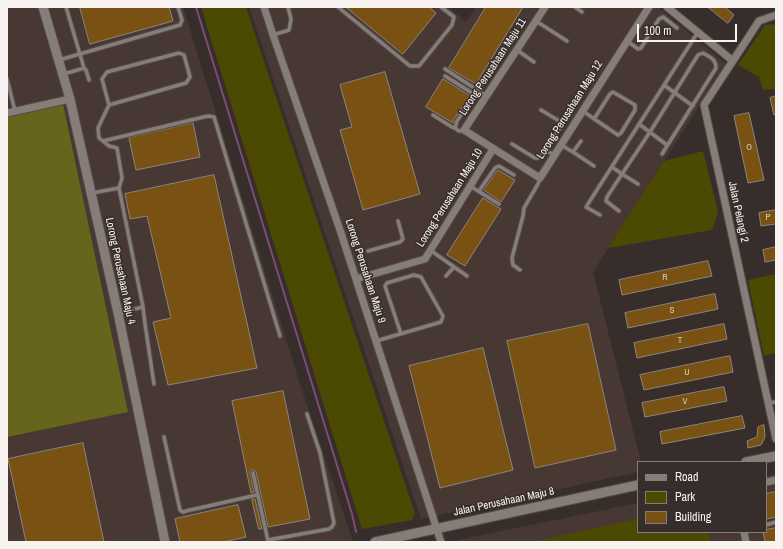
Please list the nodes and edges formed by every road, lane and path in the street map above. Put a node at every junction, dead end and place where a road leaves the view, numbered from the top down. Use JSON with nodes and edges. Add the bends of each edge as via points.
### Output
{"nodes":[{"id":1,"x":44,"y":7,"type":"edge"},
{"id":2,"x":66,"y":7,"type":"edge"},
{"id":3,"x":178,"y":7,"type":"edge"},
{"id":4,"x":264,"y":7,"type":"edge"},
{"id":5,"x":288,"y":7,"type":"edge"},
{"id":6,"x":338,"y":7,"type":"edge"},
{"id":7,"x":441,"y":7,"type":"edge"},
{"id":8,"x":545,"y":7,"type":"edge"},
{"id":9,"x":575,"y":7,"type":"edge"},
{"id":10,"x":649,"y":7,"type":"edge"},
{"id":11,"x":667,"y":7,"type":"edge"},
{"id":12,"x":582,"y":12,"type":"dead end"},
{"id":13,"x":776,"y":15,"type":"edge"},
{"id":14,"x":536,"y":21,"type":"junction"},
{"id":15,"x":677,"y":28,"type":"dead end"},
{"id":16,"x":698,"y":32,"type":"junction"},
{"id":17,"x":273,"y":35,"type":"junction"},
{"id":18,"x":627,"y":40,"type":"junction"},
{"id":19,"x":567,"y":41,"type":"dead end"},
{"id":20,"x":517,"y":50,"type":"junction"},
{"id":21,"x":79,"y":54,"type":"junction"},
{"id":22,"x":60,"y":60,"type":"junction"},
{"id":23,"x":733,"y":61,"type":"junction"},
{"id":24,"x":534,"y":62,"type":"dead end"},
{"id":25,"x":84,"y":68,"type":"junction"},
{"id":26,"x":445,"y":69,"type":"dead end"},
{"id":27,"x":63,"y":74,"type":"junction"},
{"id":28,"x":444,"y":76,"type":"dead end"},
{"id":29,"x":486,"y":78,"type":"dead end"},
{"id":30,"x":7,"y":79,"type":"edge"},
{"id":31,"x":89,"y":80,"type":"dead end"},
{"id":32,"x":664,"y":85,"type":"junction"},
{"id":33,"x":479,"y":91,"type":"junction"},
{"id":34,"x":674,"y":93,"type":"junction"},
{"id":35,"x":486,"y":96,"type":"junction"},
{"id":36,"x":70,"y":99,"type":"junction"},
{"id":37,"x":109,"y":105,"type":"junction"},
{"id":38,"x":692,"y":106,"type":"junction"},
{"id":39,"x":541,"y":110,"type":"dead end"},
{"id":40,"x":15,"y":111,"type":"junction"},
{"id":41,"x":583,"y":111,"type":"junction"},
{"id":42,"x":7,"y":113,"type":"edge"},
{"id":43,"x":433,"y":115,"type":"dead end"},
{"id":44,"x":594,"y":119,"type":"junction"},
{"id":45,"x":639,"y":124,"type":"junction"},
{"id":46,"x":455,"y":128,"type":"junction"},
{"id":47,"x":464,"y":130,"type":"junction"},
{"id":48,"x":650,"y":132,"type":"junction"},
{"id":49,"x":102,"y":141,"type":"junction"},
{"id":50,"x":581,"y":141,"type":"dead end"},
{"id":51,"x":512,"y":144,"type":"dead end"},
{"id":52,"x":561,"y":145,"type":"junction"},
{"id":53,"x":667,"y":145,"type":"junction"},
{"id":54,"x":493,"y":149,"type":"junction"},
{"id":55,"x":546,"y":151,"type":"junction"},
{"id":56,"x":573,"y":152,"type":"junction"},
{"id":57,"x":662,"y":154,"type":"dead end"},
{"id":58,"x":555,"y":156,"type":"junction"},
{"id":59,"x":594,"y":166,"type":"dead end"},
{"id":60,"x":612,"y":167,"type":"junction"},
{"id":61,"x":622,"y":174,"type":"junction"},
{"id":62,"x":514,"y":175,"type":"dead end"},
{"id":63,"x":540,"y":178,"type":"junction"},
{"id":64,"x":638,"y":184,"type":"dead end"},
{"id":65,"x":470,"y":186,"type":"junction"},
{"id":66,"x":119,"y":188,"type":"junction"},
{"id":67,"x":479,"y":191,"type":"junction"},
{"id":68,"x":91,"y":194,"type":"junction"},
{"id":69,"x":499,"y":204,"type":"dead end"},
{"id":70,"x":619,"y":211,"type":"dead end"},
{"id":71,"x":600,"y":215,"type":"dead end"},
{"id":72,"x":398,"y":221,"type":"dead end"},
{"id":73,"x":430,"y":250,"type":"junction"},
{"id":74,"x":368,"y":251,"type":"dead end"},
{"id":75,"x":454,"y":267,"type":"junction"},
{"id":76,"x":520,"y":270,"type":"dead end"},
{"id":77,"x":446,"y":276,"type":"dead end"},
{"id":78,"x":467,"y":276,"type":"dead end"},
{"id":79,"x":356,"y":279,"type":"junction"},
{"id":80,"x":143,"y":306,"type":"junction"},
{"id":81,"x":118,"y":313,"type":"junction"},
{"id":82,"x":401,"y":334,"type":"junction"},
{"id":83,"x":280,"y":336,"type":"dead end"},
{"id":84,"x":376,"y":341,"type":"junction"},
{"id":85,"x":154,"y":384,"type":"dead end"},
{"id":86,"x":776,"y":402,"type":"edge"},
{"id":87,"x":768,"y":403,"type":"junction"},
{"id":88,"x":307,"y":414,"type":"dead end"},
{"id":89,"x":776,"y":436,"type":"edge"},
{"id":90,"x":164,"y":437,"type":"dead end"},
{"id":91,"x":776,"y":456,"type":"edge"},
{"id":92,"x":753,"y":461,"type":"edge"},
{"id":93,"x":253,"y":473,"type":"dead end"},
{"id":94,"x":637,"y":485,"type":"edge"},
{"id":95,"x":257,"y":495,"type":"junction"},
{"id":96,"x":437,"y":528,"type":"junction"},
{"id":97,"x":268,"y":541,"type":"edge"},
{"id":98,"x":165,"y":542,"type":"edge"},
{"id":99,"x":375,"y":542,"type":"edge"},
{"id":100,"x":441,"y":542,"type":"edge"}],
"edges":[{"from":1,"to":22,"type":"street","name":"Lorong Perusahaan Maju 4"},
{"from":2,"to":21,"type":"lane"},
{"from":3,"to":21,"type":"lane","via":[[182,20],[180,25]]},
{"from":4,"to":17,"type":"street","name":"Lorong Perusahaan Maju 9"},
{"from":5,"to":17,"type":"lane","via":[[291,19],[288,30]]},
{"from":6,"to":7,"type":"lane","via":[[410,66],[419,66],[452,25],[454,17]]},
{"from":8,"to":14,"type":"street","name":"Lorong Perusahaan Maju 11"},
{"from":9,"to":12,"type":"lane"},
{"from":10,"to":18,"type":"street","name":"Lorong Perusahaan Maju 12"},
{"from":11,"to":16,"type":"street"},
{"from":13,"to":23,"type":"street","name":"Jalan Pelangi 2","via":[[759,21]]},
{"from":14,"to":19,"type":"lane"},
{"from":14,"to":20,"type":"street","name":"Lorong Perusahaan Maju 11"},
{"from":15,"to":18,"type":"lane","via":[[663,17],[659,19],[641,48],[638,49]]},
{"from":16,"to":23,"type":"street"},
{"from":16,"to":32,"type":"lane"},
{"from":17,"to":79,"type":"street","name":"Lorong Perusahaan Maju 9"},
{"from":18,"to":41,"type":"street","name":"Lorong Perusahaan Maju 12"},
{"from":20,"to":24,"type":"lane"},
{"from":20,"to":35,"type":"street","name":"Lorong Perusahaan Maju 11"},
{"from":21,"to":22,"type":"lane"},
{"from":21,"to":25,"type":"lane"},
{"from":22,"to":27,"type":"street","name":"Lorong Perusahaan Maju 4"},
{"from":23,"to":87,"type":"street","name":"Jalan Pelangi 2","via":[[704,105]]},
{"from":25,"to":27,"type":"lane"},
{"from":25,"to":31,"type":"lane"},
{"from":26,"to":33,"type":"lane"},
{"from":27,"to":36,"type":"street","name":"Lorong Perusahaan Maju 4"},
{"from":28,"to":46,"type":"lane","via":[[472,93],[473,97]]},
{"from":29,"to":33,"type":"lane"},
{"from":30,"to":40,"type":"lane"},
{"from":32,"to":34,"type":"lane"},
{"from":32,"to":45,"type":"lane"},
{"from":33,"to":35,"type":"lane"},
{"from":34,"to":38,"type":"lane"},
{"from":34,"to":38,"type":"lane","via":[[698,55],[703,53],[714,60],[716,68]]},
{"from":34,"to":48,"type":"lane"},
{"from":35,"to":47,"type":"street","name":"Lorong Perusahaan Maju 11"},
{"from":36,"to":40,"type":"street"},
{"from":36,"to":68,"type":"street","name":"Lorong Perusahaan Maju 4"},
{"from":37,"to":37,"type":"lane","via":[[102,79],[108,72],[179,53],[184,55],[190,77],[186,83]]},
{"from":37,"to":49,"type":"lane","via":[[98,128]]},
{"from":38,"to":53,"type":"lane"},
{"from":39,"to":55,"type":"lane","via":[[561,122]]},
{"from":40,"to":42,"type":"street"},
{"from":41,"to":44,"type":"lane"},
{"from":41,"to":52,"type":"street","name":"Lorong Perusahaan Maju 12"},
{"from":43,"to":46,"type":"lane"},
{"from":44,"to":44,"type":"lane","via":[[612,92],[635,105],[636,110],[618,135]]},
{"from":45,"to":48,"type":"lane"},
{"from":45,"to":60,"type":"lane"},
{"from":46,"to":47,"type":"lane","via":[[459,131]]},
{"from":47,"to":54,"type":"street","name":"Lorong Perusahaan Maju 11"},
{"from":48,"to":53,"type":"lane"},
{"from":48,"to":61,"type":"lane"},
{"from":49,"to":66,"type":"lane","via":[[117,148],[122,178]]},
{"from":49,"to":83,"type":"lane","via":[[214,116]]},
{"from":50,"to":56,"type":"lane"},
{"from":51,"to":55,"type":"lane","via":[[535,158]]},
{"from":52,"to":56,"type":"lane"},
{"from":52,"to":58,"type":"street","name":"Lorong Perusahaan Maju 12"},
{"from":53,"to":57,"type":"lane"},
{"from":54,"to":63,"type":"street"},
{"from":54,"to":65,"type":"street","name":"Lorong Perusahaan Maju 10"},
{"from":55,"to":58,"type":"lane"},
{"from":56,"to":59,"type":"lane"},
{"from":58,"to":63,"type":"street","name":"Lorong Perusahaan Maju 12"},
{"from":60,"to":61,"type":"lane"},
{"from":60,"to":71,"type":"lane","via":[[586,207]]},
{"from":61,"to":64,"type":"lane"},
{"from":61,"to":70,"type":"lane","via":[[606,201]]},
{"from":62,"to":67,"type":"lane","via":[[499,166]]},
{"from":63,"to":76,"type":"lane","via":[[524,208],[512,258],[513,265]]},
{"from":65,"to":67,"type":"lane"},
{"from":65,"to":73,"type":"street","name":"Lorong Perusahaan Maju 10"},
{"from":66,"to":68,"type":"lane"},
{"from":66,"to":80,"type":"lane"},
{"from":67,"to":69,"type":"lane"},
{"from":68,"to":81,"type":"street","name":"Lorong Perusahaan Maju 4"},
{"from":72,"to":74,"type":"lane","via":[[403,239]]},
{"from":73,"to":75,"type":"lane"},
{"from":73,"to":79,"type":"street","name":"Lorong Perusahaan Maju 10","via":[[425,259]]},
{"from":75,"to":77,"type":"lane"},
{"from":75,"to":78,"type":"lane"},
{"from":79,"to":84,"type":"street","name":"Lorong Perusahaan Maju 9"},
{"from":80,"to":81,"type":"lane"},
{"from":80,"to":85,"type":"lane"},
{"from":81,"to":98,"type":"street","name":"Lorong Perusahaan Maju 4"},
{"from":82,"to":82,"type":"lane","via":[[441,322],[443,316],[421,277],[414,275],[387,283],[385,286]]},
{"from":82,"to":84,"type":"lane"},
{"from":84,"to":96,"type":"street","name":"Lorong Perusahaan Maju 9"},
{"from":86,"to":87,"type":"lane"},
{"from":87,"to":89,"type":"street","name":"Jalan Pelangi 2"},
{"from":88,"to":97,"type":"lane","via":[[320,453],[334,523],[329,529]]},
{"from":90,"to":95,"type":"lane","via":[[181,511]]},
{"from":91,"to":92,"type":"street"},
{"from":93,"to":95,"type":"lane"},
{"from":94,"to":96,"type":"street","name":"Jalan Perusahaan Maju 8"},
{"from":95,"to":97,"type":"lane"},
{"from":96,"to":99,"type":"street","name":"Jalan Perusahaan Maju 8"},
{"from":96,"to":100,"type":"street","name":"Lorong Perusahaan Maju 9"}]}
